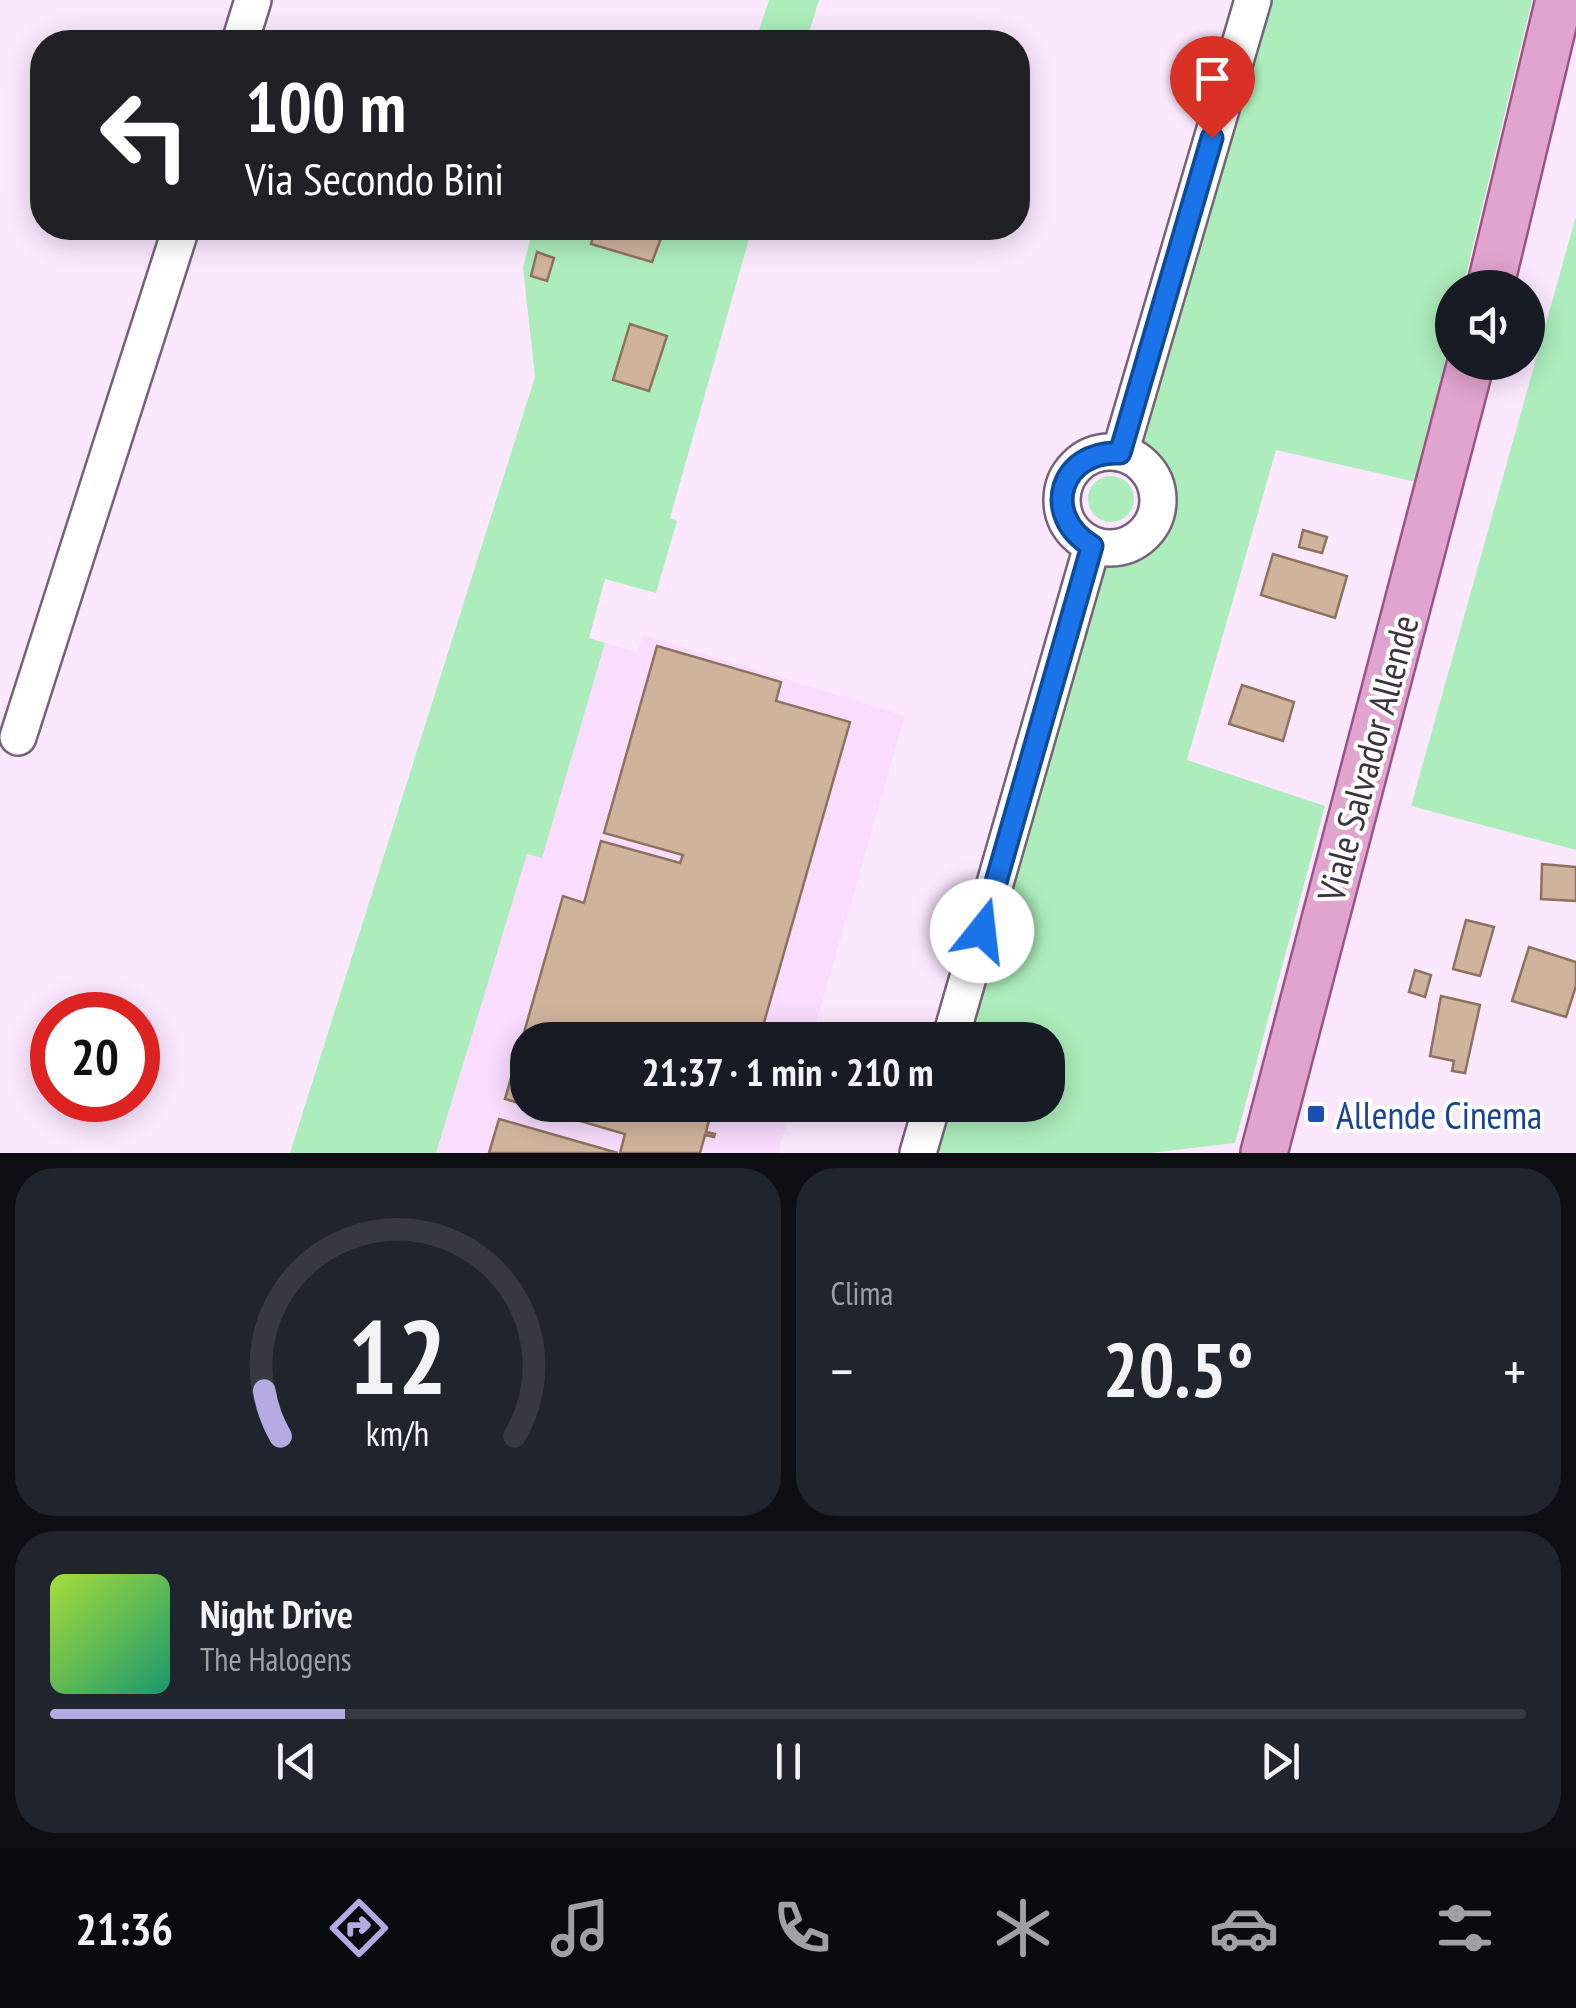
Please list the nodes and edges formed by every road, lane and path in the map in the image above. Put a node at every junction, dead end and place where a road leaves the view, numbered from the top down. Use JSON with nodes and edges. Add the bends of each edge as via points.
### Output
{"nodes":[{"id":1,"x":253,"y":0,"type":"edge"},
{"id":2,"x":1253,"y":0,"type":"edge"},
{"id":3,"x":1560,"y":0,"type":"edge"},
{"id":4,"x":244,"y":30,"type":"edge"},
{"id":5,"x":176,"y":240,"type":"edge"},
{"id":6,"x":1494,"y":270,"type":"edge"},
{"id":7,"x":1466,"y":380,"type":"edge"},
{"id":8,"x":1120,"y":453,"type":"junction"},
{"id":9,"x":1092,"y":546,"type":"junction"},
{"id":10,"x":18,"y":736,"type":"dead end"},
{"id":11,"x":955,"y":1022,"type":"edge"},
{"id":12,"x":927,"y":1122,"type":"edge"},
{"id":13,"x":918,"y":1153,"type":"edge"},
{"id":14,"x":1264,"y":1153,"type":"edge"}],
"edges":[{"from":1,"to":4,"type":"lane"},
{"from":2,"to":8,"type":"lane"},
{"from":3,"to":6,"type":"main road"},
{"from":5,"to":10,"type":"lane"},
{"from":7,"to":14,"type":"main road","name":"Viale Salvador Allende"},
{"from":8,"to":9,"type":"lane","via":[[1092,456],[1064,487],[1070,528]]},
{"from":8,"to":9,"type":"lane","via":[[1156,483],[1156,514],[1138,540],[1108,549]]},
{"from":9,"to":11,"type":"lane"},
{"from":12,"to":13,"type":"lane"}]}
